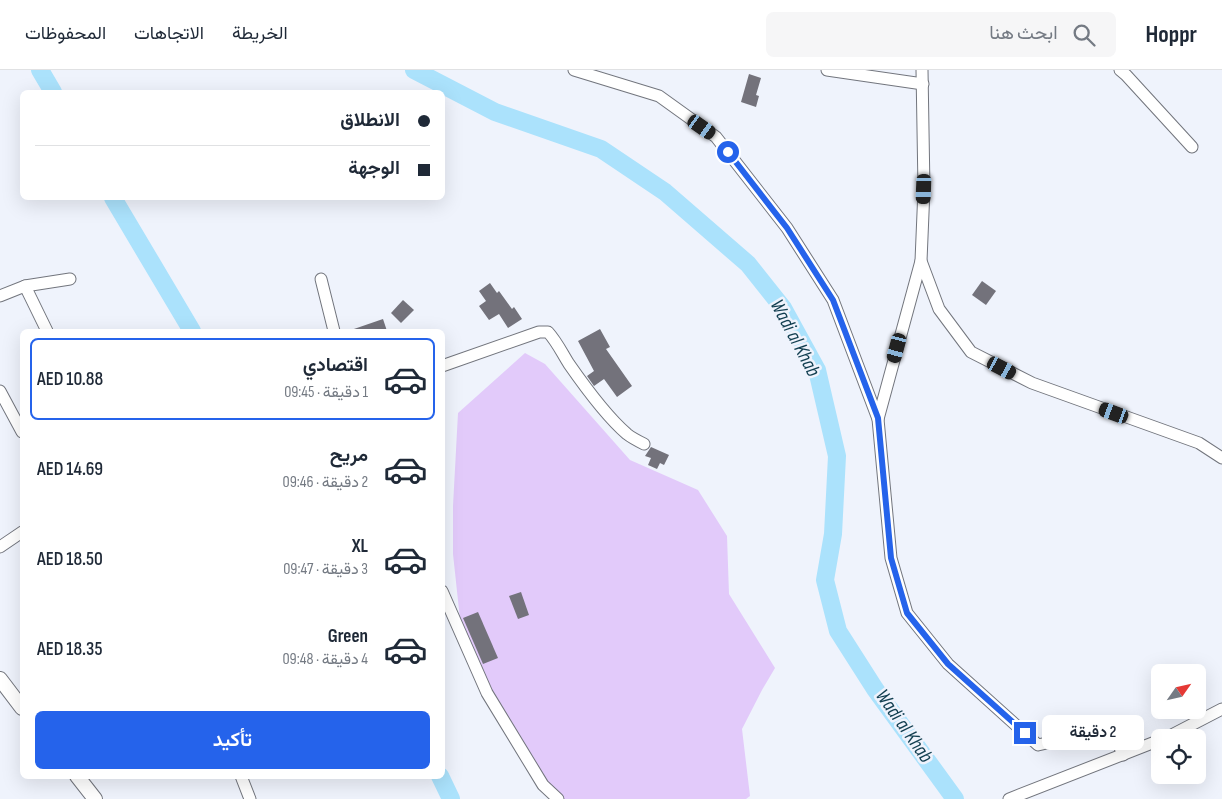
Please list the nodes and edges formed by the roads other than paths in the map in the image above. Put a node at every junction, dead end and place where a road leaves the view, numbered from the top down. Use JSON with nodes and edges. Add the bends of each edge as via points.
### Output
{"nodes":[{"id":1,"x":574,"y":70,"type":"edge"},
{"id":2,"x":827,"y":70,"type":"edge"},
{"id":3,"x":922,"y":70,"type":"edge"},
{"id":4,"x":1120,"y":70,"type":"edge"},
{"id":5,"x":923,"y":84,"type":"junction"},
{"id":6,"x":1192,"y":147,"type":"dead end"},
{"id":7,"x":921,"y":261,"type":"junction"},
{"id":8,"x":70,"y":279,"type":"dead end"},
{"id":9,"x":321,"y":279,"type":"dead end"},
{"id":10,"x":25,"y":286,"type":"junction"},
{"id":11,"x":0,"y":296,"type":"edge"},
{"id":12,"x":46,"y":329,"type":"edge"},
{"id":13,"x":334,"y":329,"type":"edge"},
{"id":14,"x":445,"y":365,"type":"edge"},
{"id":15,"x":0,"y":391,"type":"edge"},
{"id":16,"x":878,"y":418,"type":"junction"},
{"id":17,"x":20,"y":428,"type":"edge"},
{"id":18,"x":644,"y":444,"type":"dead end"},
{"id":19,"x":1222,"y":458,"type":"edge"},
{"id":20,"x":20,"y":533,"type":"edge"},
{"id":21,"x":0,"y":547,"type":"edge"},
{"id":22,"x":445,"y":598,"type":"edge"},
{"id":23,"x":0,"y":679,"type":"edge"},
{"id":24,"x":20,"y":705,"type":"edge"},
{"id":25,"x":1222,"y":709,"type":"edge"},
{"id":26,"x":1183,"y":729,"type":"edge"},
{"id":27,"x":1151,"y":744,"type":"edge"},
{"id":28,"x":1123,"y":755,"type":"junction"},
{"id":29,"x":79,"y":779,"type":"edge"},
{"id":30,"x":242,"y":779,"type":"edge"},
{"id":31,"x":95,"y":799,"type":"edge"},
{"id":32,"x":250,"y":799,"type":"edge"},
{"id":33,"x":558,"y":799,"type":"edge"},
{"id":34,"x":1010,"y":799,"type":"edge"}],
"edges":[{"from":1,"to":16,"type":"street","via":[[659,96],[716,137],[787,228],[833,300]]},
{"from":2,"to":5,"type":"street"},
{"from":3,"to":5,"type":"street"},
{"from":4,"to":6,"type":"street"},
{"from":5,"to":7,"type":"street"},
{"from":7,"to":16,"type":"street"},
{"from":7,"to":19,"type":"street","via":[[939,309],[971,352],[1032,383],[1199,443]]},
{"from":8,"to":10,"type":"street"},
{"from":9,"to":13,"type":"street"},
{"from":10,"to":11,"type":"street"},
{"from":10,"to":12,"type":"street"},
{"from":14,"to":18,"type":"street","via":[[539,332],[548,332],[593,396],[628,435]]},
{"from":15,"to":17,"type":"street"},
{"from":16,"to":28,"type":"street","via":[[891,558],[907,613],[948,664],[1038,745],[1112,728]]},
{"from":20,"to":21,"type":"street"},
{"from":22,"to":33,"type":"street","via":[[487,693],[543,785]]},
{"from":23,"to":24,"type":"main road"},
{"from":25,"to":26,"type":"street"},
{"from":27,"to":28,"type":"street"},
{"from":28,"to":34,"type":"street"},
{"from":29,"to":31,"type":"main road"},
{"from":30,"to":32,"type":"street"}]}
